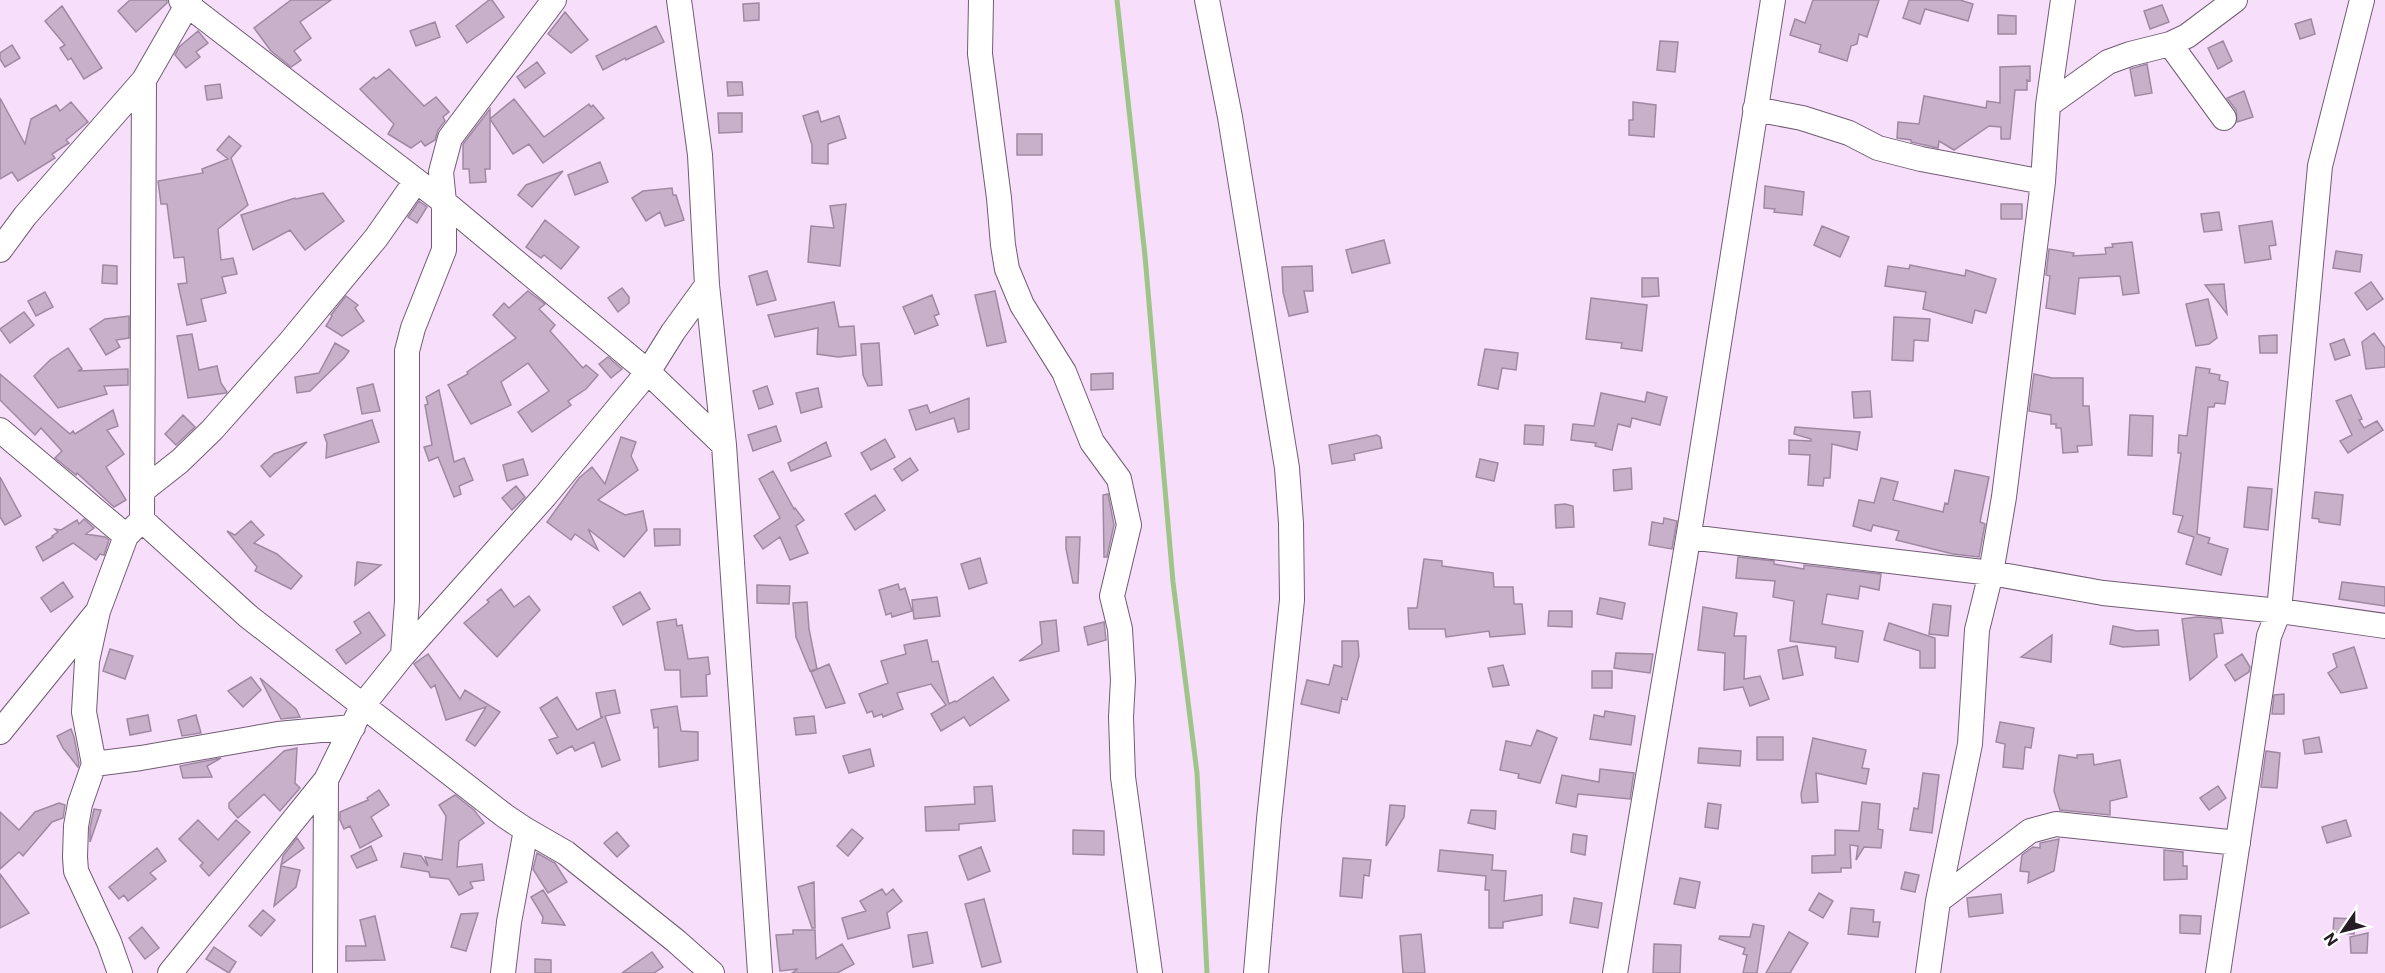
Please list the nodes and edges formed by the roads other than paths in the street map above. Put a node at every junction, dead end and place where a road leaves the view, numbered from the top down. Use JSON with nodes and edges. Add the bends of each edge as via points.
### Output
{"nodes":[{"id":1,"x":554,"y":0,"type":"edge"},
{"id":2,"x":679,"y":0,"type":"edge"},
{"id":3,"x":981,"y":0,"type":"edge"},
{"id":4,"x":1207,"y":0,"type":"edge"},
{"id":5,"x":1773,"y":0,"type":"edge"},
{"id":6,"x":2063,"y":0,"type":"edge"},
{"id":7,"x":2235,"y":0,"type":"edge"},
{"id":8,"x":2362,"y":0,"type":"edge"},
{"id":9,"x":186,"y":2,"type":"edge"},
{"id":10,"x":2170,"y":44,"type":"junction"},
{"id":11,"x":144,"y":80,"type":"junction"},
{"id":12,"x":2049,"y":105,"type":"junction"},
{"id":13,"x":1755,"y":109,"type":"junction"},
{"id":14,"x":2224,"y":118,"type":"dead end"},
{"id":15,"x":416,"y":181,"type":"junction"},
{"id":16,"x":2043,"y":182,"type":"junction"},
{"id":17,"x":444,"y":202,"type":"junction"},
{"id":18,"x":0,"y":250,"type":"edge"},
{"id":19,"x":708,"y":285,"type":"junction"},
{"id":20,"x":648,"y":372,"type":"junction"},
{"id":21,"x":0,"y":430,"type":"edge"},
{"id":22,"x":724,"y":445,"type":"junction"},
{"id":23,"x":142,"y":491,"type":"junction"},
{"id":24,"x":134,"y":528,"type":"junction"},
{"id":25,"x":1689,"y":537,"type":"junction"},
{"id":26,"x":1991,"y":573,"type":"junction"},
{"id":27,"x":98,"y":611,"type":"junction"},
{"id":28,"x":2278,"y":611,"type":"junction"},
{"id":29,"x":2385,"y":626,"type":"edge"},
{"id":30,"x":403,"y":655,"type":"junction"},
{"id":31,"x":363,"y":705,"type":"junction"},
{"id":32,"x":353,"y":727,"type":"junction"},
{"id":33,"x":0,"y":732,"type":"edge"},
{"id":34,"x":94,"y":764,"type":"junction"},
{"id":35,"x":326,"y":780,"type":"junction"},
{"id":36,"x":526,"y":830,"type":"junction"},
{"id":37,"x":2238,"y":843,"type":"junction"},
{"id":38,"x":1938,"y":901,"type":"junction"},
{"id":39,"x":120,"y":973,"type":"edge"},
{"id":40,"x":170,"y":973,"type":"edge"},
{"id":41,"x":325,"y":973,"type":"edge"},
{"id":42,"x":503,"y":973,"type":"edge"},
{"id":43,"x":712,"y":973,"type":"edge"},
{"id":44,"x":760,"y":973,"type":"edge"},
{"id":45,"x":1150,"y":973,"type":"edge"},
{"id":46,"x":1257,"y":973,"type":"edge"},
{"id":47,"x":1615,"y":973,"type":"edge"},
{"id":48,"x":1928,"y":973,"type":"edge"},
{"id":49,"x":2218,"y":973,"type":"edge"}],
"edges":[{"from":1,"to":17,"type":"street","via":[[450,138],[441,172]]},
{"from":2,"to":19,"type":"street","via":[[700,155]]},
{"from":3,"to":45,"type":"street","via":[[980,54],[1007,269],[1022,305],[1064,372],[1092,442],[1119,479],[1129,525],[1113,596],[1120,629],[1123,680],[1123,777]]},
{"from":4,"to":46,"type":"street","via":[[1278,410],[1291,523],[1292,600]]},
{"from":5,"to":13,"type":"street"},
{"from":6,"to":12,"type":"street"},
{"from":7,"to":10,"type":"street"},
{"from":8,"to":28,"type":"street","via":[[2319,166]]},
{"from":9,"to":11,"type":"street"},
{"from":9,"to":15,"type":"street"},
{"from":10,"to":12,"type":"street","via":[[2108,62]]},
{"from":10,"to":14,"type":"street"},
{"from":11,"to":18,"type":"street"},
{"from":11,"to":23,"type":"street"},
{"from":12,"to":16,"type":"street"},
{"from":13,"to":16,"type":"street","via":[[1802,118],[1878,148],[1921,159]]},
{"from":13,"to":25,"type":"street"},
{"from":15,"to":17,"type":"street"},
{"from":15,"to":23,"type":"street","via":[[376,238],[283,351],[212,430]]},
{"from":16,"to":26,"type":"street"},
{"from":17,"to":20,"type":"street"},
{"from":17,"to":30,"type":"street","via":[[444,250],[407,351],[407,601]]},
{"from":19,"to":20,"type":"street"},
{"from":19,"to":22,"type":"street"},
{"from":20,"to":22,"type":"street"},
{"from":20,"to":30,"type":"street","via":[[545,496]]},
{"from":21,"to":24,"type":"street"},
{"from":22,"to":44,"type":"street"},
{"from":23,"to":24,"type":"street"},
{"from":24,"to":27,"type":"street"},
{"from":24,"to":31,"type":"street"},
{"from":25,"to":26,"type":"street"},
{"from":25,"to":47,"type":"street"},
{"from":26,"to":28,"type":"street","via":[[2103,593]]},
{"from":26,"to":38,"type":"street","via":[[1977,630],[1970,744]]},
{"from":27,"to":33,"type":"street"},
{"from":27,"to":34,"type":"street","via":[[87,661],[84,712]]},
{"from":28,"to":29,"type":"street"},
{"from":28,"to":37,"type":"street","via":[[2269,636]]},
{"from":30,"to":31,"type":"street"},
{"from":31,"to":32,"type":"street"},
{"from":31,"to":36,"type":"street"},
{"from":32,"to":34,"type":"street","via":[[278,734]]},
{"from":32,"to":35,"type":"street"},
{"from":34,"to":39,"type":"street","via":[[76,826],[76,871]]},
{"from":35,"to":40,"type":"street"},
{"from":35,"to":41,"type":"street"},
{"from":36,"to":42,"type":"street"},
{"from":36,"to":43,"type":"street","via":[[566,853]]},
{"from":37,"to":38,"type":"street","via":[[2044,826],[2030,831]]},
{"from":37,"to":49,"type":"street"},
{"from":38,"to":48,"type":"street"}]}
